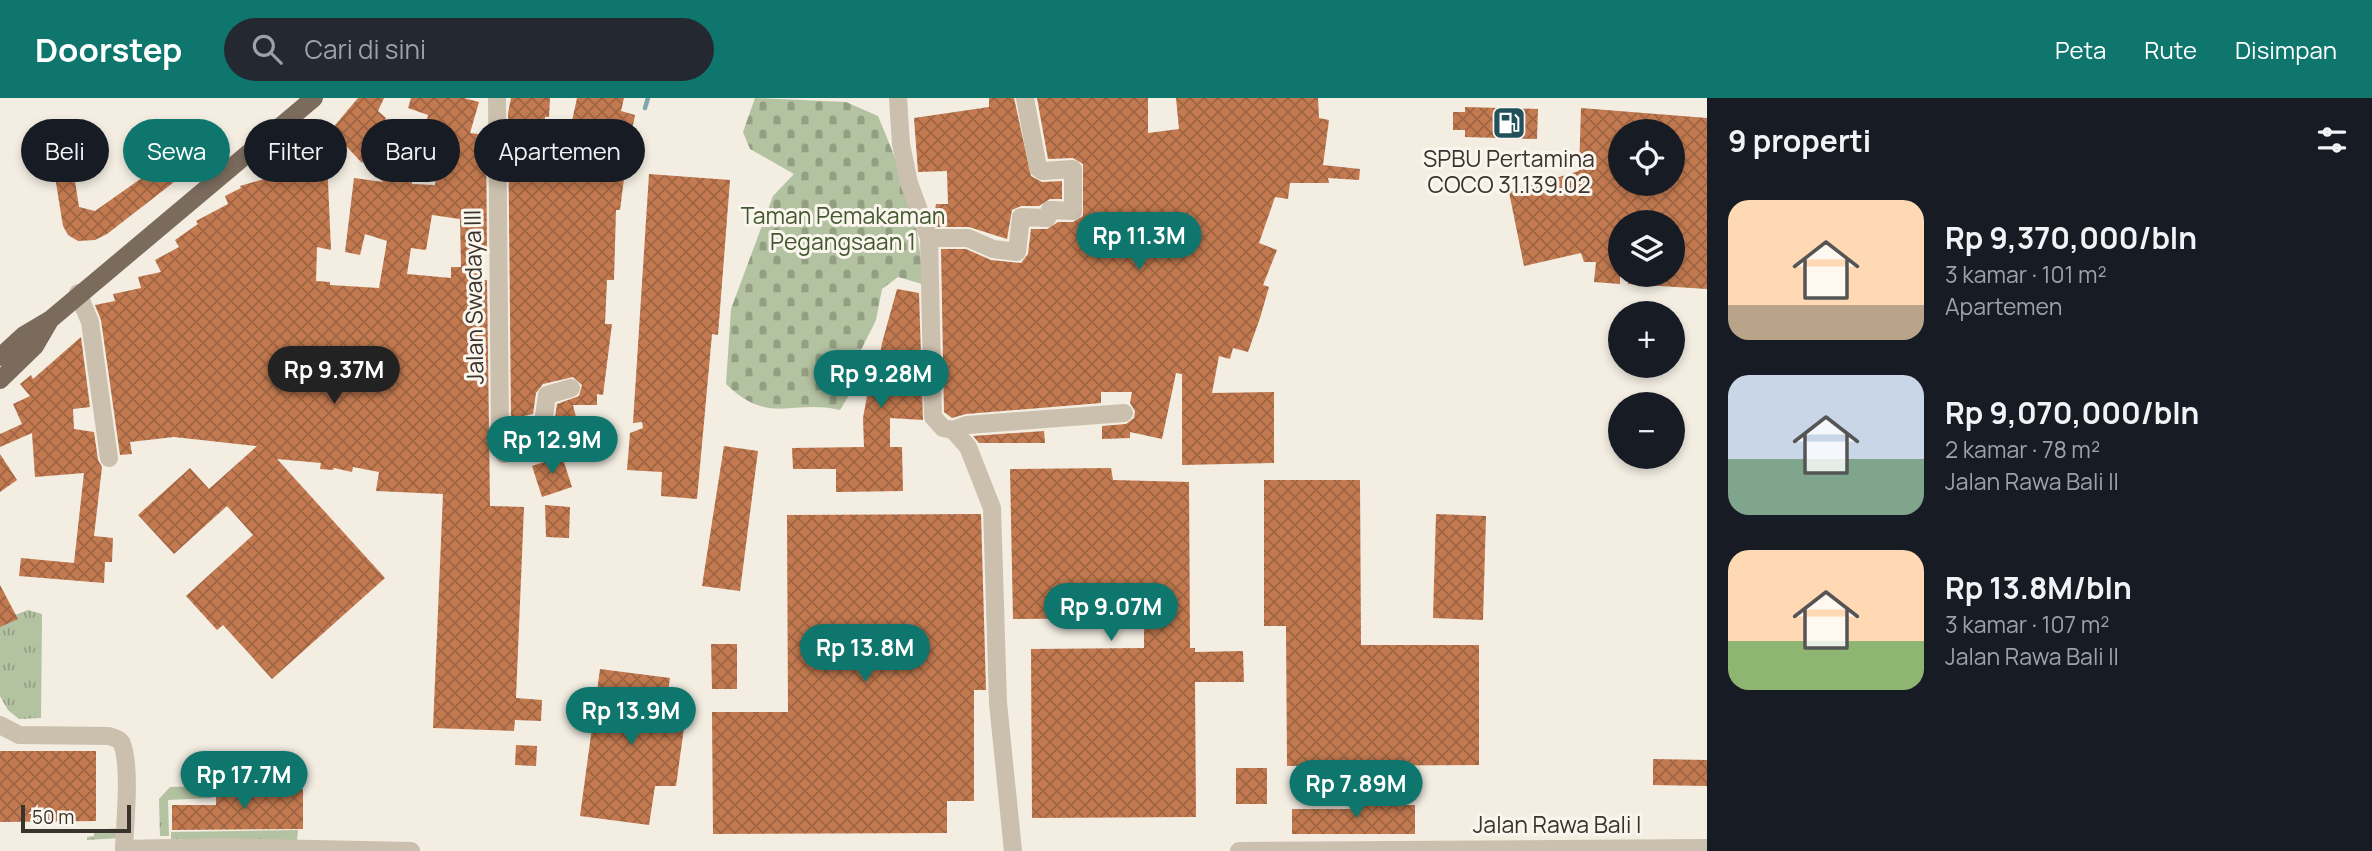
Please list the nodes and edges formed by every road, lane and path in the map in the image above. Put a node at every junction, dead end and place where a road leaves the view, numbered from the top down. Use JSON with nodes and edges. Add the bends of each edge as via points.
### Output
{"nodes":[{"id":1,"x":314,"y":98,"type":"edge"},
{"id":2,"x":497,"y":98,"type":"edge"},
{"id":3,"x":898,"y":98,"type":"edge"},
{"id":4,"x":1026,"y":98,"type":"edge"},
{"id":5,"x":929,"y":238,"type":"junction"},
{"id":6,"x":78,"y":293,"type":"junction"},
{"id":7,"x":51,"y":319,"type":"junction"},
{"id":8,"x":0,"y":358,"type":"edge"},
{"id":9,"x":0,"y":380,"type":"edge"},
{"id":10,"x":571,"y":388,"type":"dead end"},
{"id":11,"x":1124,"y":413,"type":"dead end"},
{"id":12,"x":953,"y":430,"type":"junction"},
{"id":13,"x":500,"y":434,"type":"junction"},
{"id":14,"x":504,"y":454,"type":"dead end"},
{"id":15,"x":109,"y":458,"type":"dead end"},
{"id":16,"x":0,"y":725,"type":"edge"},
{"id":17,"x":1707,"y":848,"type":"edge"},
{"id":18,"x":411,"y":851,"type":"edge"},
{"id":19,"x":1013,"y":851,"type":"edge"},
{"id":20,"x":1239,"y":851,"type":"edge"}],
"edges":[{"from":1,"to":6,"type":"main road"},
{"from":2,"to":13,"type":"street","name":"Jalan Swadaya III"},
{"from":3,"to":5,"type":"street","via":[[906,170]]},
{"from":4,"to":5,"type":"street","via":[[1038,168],[1073,169],[1073,211],[1050,210],[1047,218],[1021,218],[1017,252],[993,249],[968,238]]},
{"from":5,"to":12,"type":"street","via":[[933,417],[943,428]]},
{"from":6,"to":7,"type":"main road"},
{"from":6,"to":15,"type":"street","via":[[90,322]]},
{"from":7,"to":8,"type":"main road","via":[[24,335]]},
{"from":7,"to":9,"type":"main road","via":[[35,346]]},
{"from":10,"to":13,"type":"street","via":[[547,395],[543,424]]},
{"from":11,"to":12,"type":"street","via":[[977,424]]},
{"from":12,"to":19,"type":"street","via":[[968,447],[992,508],[998,703]]},
{"from":13,"to":14,"type":"street","name":"Jalan Swadaya III"},
{"from":16,"to":18,"type":"street","via":[[19,735],[109,736],[122,743],[124,849]]},
{"from":17,"to":20,"type":"street","name":"Jalan Rawa Bali I"}]}
